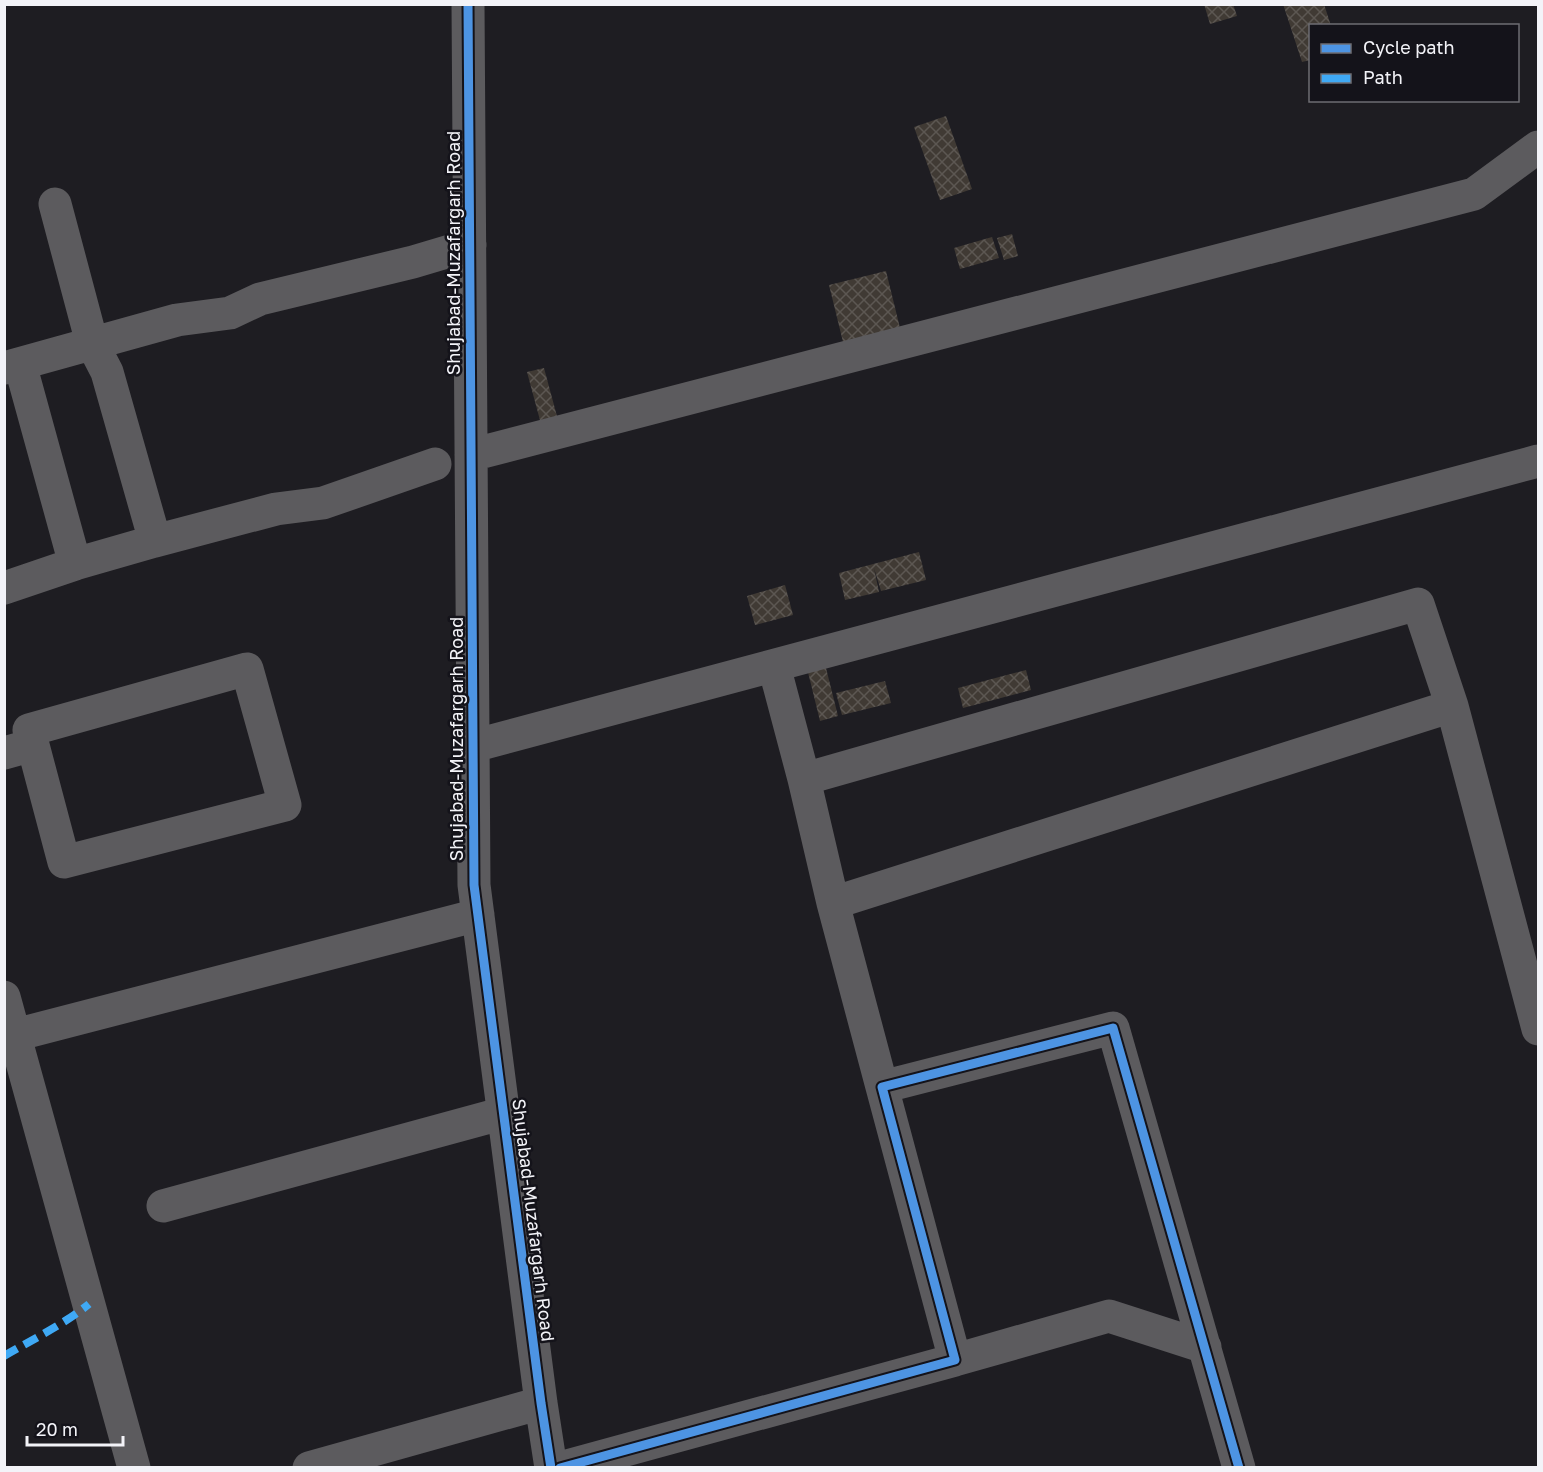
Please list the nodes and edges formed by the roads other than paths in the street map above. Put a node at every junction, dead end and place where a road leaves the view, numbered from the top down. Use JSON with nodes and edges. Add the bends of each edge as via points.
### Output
{"nodes":[{"id":1,"x":468,"y":4,"type":"edge"},
{"id":2,"x":1539,"y":147,"type":"edge"},
{"id":3,"x":55,"y":204,"type":"dead end"},
{"id":4,"x":470,"y":245,"type":"junction"},
{"id":5,"x":92,"y":343,"type":"junction"},
{"id":6,"x":12,"y":366,"type":"edge"},
{"id":7,"x":471,"y":455,"type":"junction"},
{"id":8,"x":1539,"y":461,"type":"edge"},
{"id":9,"x":435,"y":464,"type":"dead end"},
{"id":10,"x":155,"y":541,"type":"junction"},
{"id":11,"x":75,"y":564,"type":"junction"},
{"id":12,"x":4,"y":588,"type":"edge"},
{"id":13,"x":774,"y":666,"type":"junction"},
{"id":14,"x":1452,"y":706,"type":"junction"},
{"id":15,"x":473,"y":746,"type":"junction"},
{"id":16,"x":19,"y":749,"type":"edge"},
{"id":17,"x":804,"y":779,"type":"junction"},
{"id":18,"x":833,"y":903,"type":"junction"},
{"id":19,"x":478,"y":915,"type":"junction"},
{"id":20,"x":4,"y":997,"type":"edge"},
{"id":21,"x":1538,"y":1023,"type":"edge"},
{"id":22,"x":15,"y":1035,"type":"junction"},
{"id":23,"x":882,"y":1087,"type":"junction"},
{"id":24,"x":504,"y":1113,"type":"junction"},
{"id":25,"x":163,"y":1206,"type":"dead end"},
{"id":26,"x":1204,"y":1347,"type":"junction"},
{"id":27,"x":955,"y":1360,"type":"junction"},
{"id":28,"x":541,"y":1403,"type":"junction"},
{"id":29,"x":134,"y":1467,"type":"edge"},
{"id":30,"x":309,"y":1467,"type":"edge"},
{"id":31,"x":551,"y":1467,"type":"edge"},
{"id":32,"x":560,"y":1467,"type":"edge"},
{"id":33,"x":1239,"y":1467,"type":"edge"}],
"edges":[{"from":1,"to":4,"type":"street","name":"Shujabad-Muzafargarh Road"},
{"from":2,"to":7,"type":"street","via":[[1474,194]]},
{"from":3,"to":5,"type":"street"},
{"from":4,"to":5,"type":"street","via":[[261,298],[230,313],[177,320]]},
{"from":4,"to":7,"type":"street","name":"Shujabad-Muzafargarh Road"},
{"from":5,"to":6,"type":"street"},
{"from":5,"to":10,"type":"street","via":[[107,372]]},
{"from":6,"to":11,"type":"street"},
{"from":7,"to":15,"type":"street","name":"Shujabad-Muzafargarh Road"},
{"from":8,"to":13,"type":"street"},
{"from":9,"to":10,"type":"street","via":[[323,503],[276,509]]},
{"from":10,"to":11,"type":"street"},
{"from":11,"to":12,"type":"street"},
{"from":13,"to":15,"type":"street"},
{"from":13,"to":17,"type":"street"},
{"from":14,"to":17,"type":"street","via":[[1418,604]]},
{"from":14,"to":18,"type":"street"},
{"from":14,"to":21,"type":"street"},
{"from":15,"to":19,"type":"street","name":"Shujabad-Muzafargarh Road","via":[[474,885]]},
{"from":16,"to":16,"type":"street","via":[[29,730],[247,669],[285,806],[64,862]]},
{"from":17,"to":18,"type":"street"},
{"from":18,"to":23,"type":"street"},
{"from":19,"to":22,"type":"street"},
{"from":19,"to":24,"type":"street","name":"Shujabad-Muzafargarh Road"},
{"from":20,"to":22,"type":"street"},
{"from":22,"to":29,"type":"street"},
{"from":23,"to":26,"type":"street","via":[[1113,1028]]},
{"from":23,"to":27,"type":"street"},
{"from":24,"to":25,"type":"street"},
{"from":24,"to":28,"type":"street","name":"Shujabad-Muzafargarh Road"},
{"from":26,"to":27,"type":"street","via":[[1108,1316]]},
{"from":26,"to":33,"type":"street"},
{"from":27,"to":32,"type":"street"},
{"from":28,"to":30,"type":"street"},
{"from":28,"to":31,"type":"street","name":"Shujabad-Muzafargarh Road"}]}
